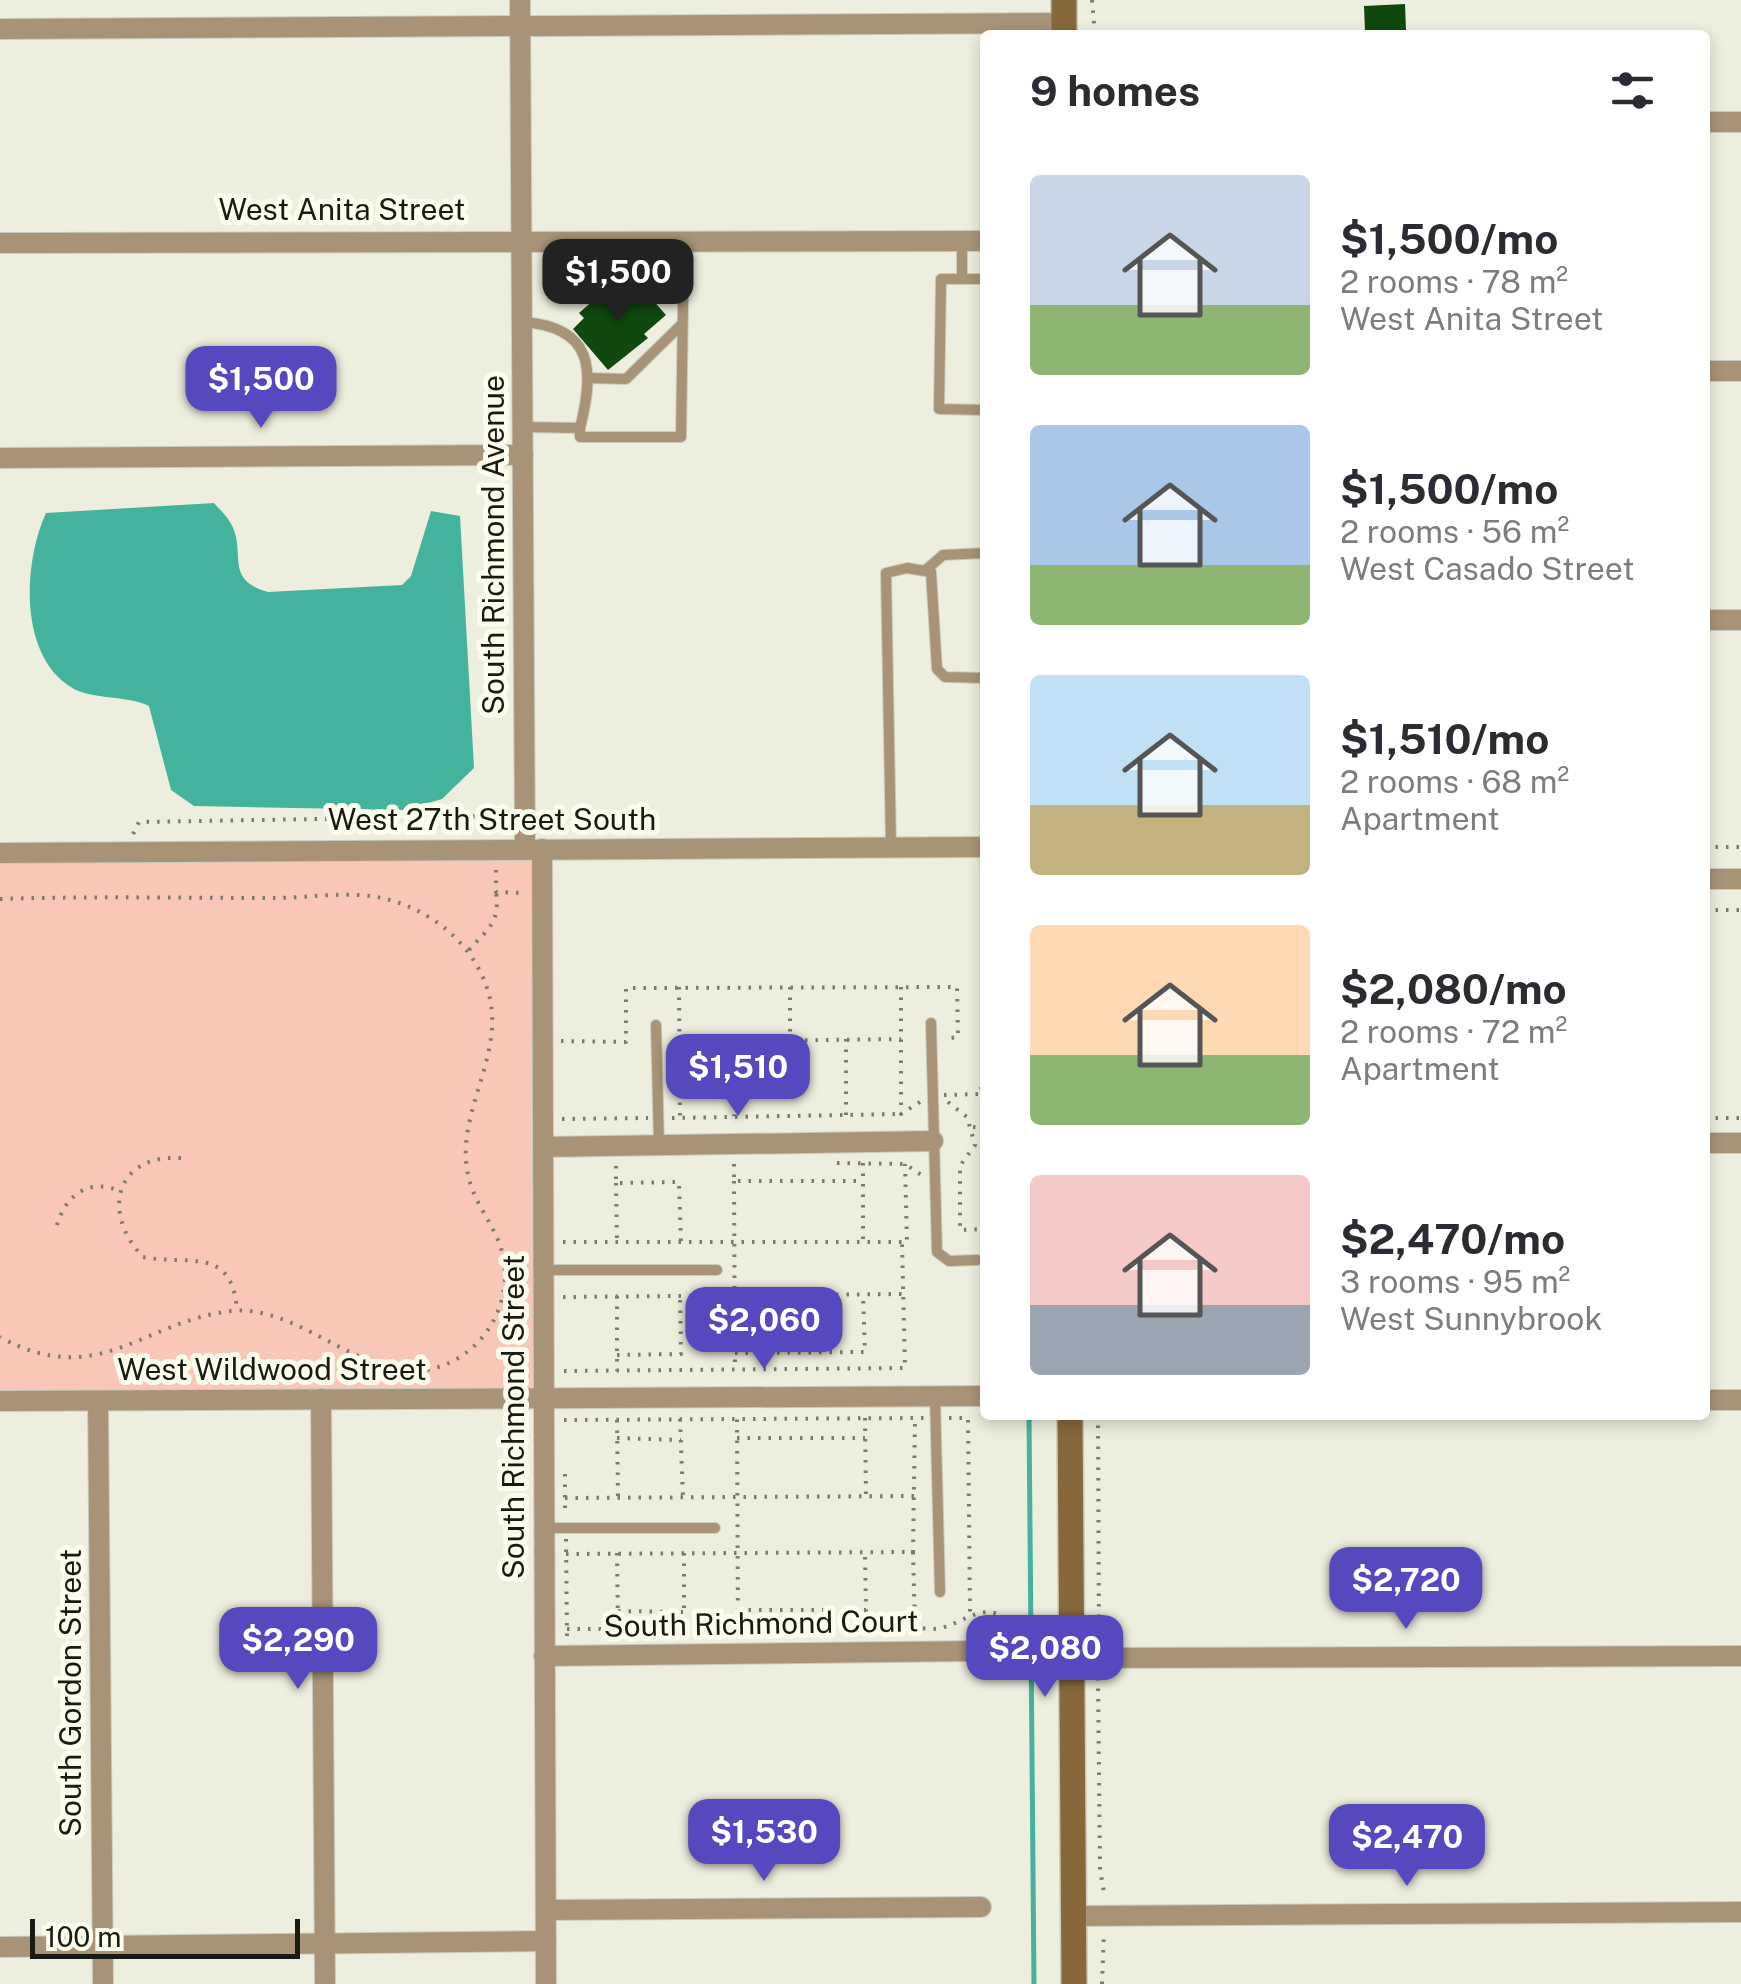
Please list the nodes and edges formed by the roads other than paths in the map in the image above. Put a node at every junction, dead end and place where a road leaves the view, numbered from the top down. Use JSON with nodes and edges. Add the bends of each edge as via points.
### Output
{"nodes":[{"id":1,"x":520,"y":0,"type":"edge"},
{"id":2,"x":1064,"y":19,"type":"edge"},
{"id":3,"x":521,"y":26,"type":"junction"},
{"id":4,"x":0,"y":29,"type":"edge"},
{"id":5,"x":1710,"y":122,"type":"edge"},
{"id":6,"x":1741,"y":122,"type":"edge"},
{"id":7,"x":523,"y":239,"type":"junction"},
{"id":8,"x":684,"y":240,"type":"junction"},
{"id":9,"x":962,"y":241,"type":"junction"},
{"id":10,"x":980,"y":241,"type":"edge"},
{"id":11,"x":0,"y":244,"type":"edge"},
{"id":12,"x":962,"y":279,"type":"junction"},
{"id":13,"x":980,"y":279,"type":"edge"},
{"id":14,"x":523,"y":322,"type":"junction"},
{"id":15,"x":682,"y":324,"type":"junction"},
{"id":16,"x":1710,"y":371,"type":"edge"},
{"id":17,"x":1741,"y":371,"type":"edge"},
{"id":18,"x":588,"y":378,"type":"junction"},
{"id":19,"x":980,"y":410,"type":"edge"},
{"id":20,"x":523,"y":427,"type":"junction"},
{"id":21,"x":580,"y":428,"type":"junction"},
{"id":22,"x":522,"y":455,"type":"junction"},
{"id":23,"x":0,"y":458,"type":"edge"},
{"id":24,"x":980,"y":552,"type":"edge"},
{"id":25,"x":928,"y":569,"type":"junction"},
{"id":26,"x":1710,"y":620,"type":"edge"},
{"id":27,"x":1741,"y":620,"type":"edge"},
{"id":28,"x":980,"y":678,"type":"edge"},
{"id":29,"x":891,"y":847,"type":"junction"},
{"id":30,"x":980,"y":847,"type":"edge"},
{"id":31,"x":534,"y":849,"type":"junction"},
{"id":32,"x":0,"y":853,"type":"edge"},
{"id":33,"x":1710,"y":879,"type":"edge"},
{"id":34,"x":1741,"y":879,"type":"edge"},
{"id":35,"x":931,"y":1023,"type":"dead end"},
{"id":36,"x":656,"y":1026,"type":"dead end"},
{"id":37,"x":934,"y":1141,"type":"junction"},
{"id":38,"x":1710,"y":1143,"type":"edge"},
{"id":39,"x":1741,"y":1143,"type":"edge"},
{"id":40,"x":659,"y":1145,"type":"junction"},
{"id":41,"x":542,"y":1147,"type":"junction"},
{"id":42,"x":977,"y":1260,"type":"dead end"},
{"id":43,"x":543,"y":1270,"type":"junction"},
{"id":44,"x":717,"y":1270,"type":"dead end"},
{"id":45,"x":934,"y":1396,"type":"junction"},
{"id":46,"x":980,"y":1396,"type":"edge"},
{"id":47,"x":544,"y":1398,"type":"junction"},
{"id":48,"x":98,"y":1400,"type":"junction"},
{"id":49,"x":320,"y":1400,"type":"junction"},
{"id":50,"x":1710,"y":1400,"type":"edge"},
{"id":51,"x":1741,"y":1400,"type":"edge"},
{"id":52,"x":0,"y":1401,"type":"edge"},
{"id":53,"x":1070,"y":1420,"type":"edge"},
{"id":54,"x":544,"y":1528,"type":"junction"},
{"id":55,"x":715,"y":1528,"type":"dead end"},
{"id":56,"x":940,"y":1592,"type":"dead end"},
{"id":57,"x":978,"y":1651,"type":"dead end"},
{"id":58,"x":544,"y":1656,"type":"junction"},
{"id":59,"x":1741,"y":1656,"type":"edge"},
{"id":60,"x":1085,"y":1658,"type":"junction"},
{"id":61,"x":982,"y":1907,"type":"dead end"},
{"id":62,"x":546,"y":1910,"type":"junction"},
{"id":63,"x":1741,"y":1912,"type":"edge"},
{"id":64,"x":1074,"y":1916,"type":"junction"},
{"id":65,"x":546,"y":1942,"type":"junction"},
{"id":66,"x":325,"y":1944,"type":"junction"},
{"id":67,"x":0,"y":1947,"type":"edge"},
{"id":68,"x":102,"y":1947,"type":"junction"},
{"id":69,"x":103,"y":1984,"type":"edge"},
{"id":70,"x":325,"y":1984,"type":"edge"},
{"id":71,"x":546,"y":1984,"type":"edge"},
{"id":72,"x":1074,"y":1984,"type":"edge"}],
"edges":[{"from":1,"to":3,"type":"street","name":"South Richmond Avenue"},
{"from":2,"to":3,"type":"street"},
{"from":3,"to":4,"type":"street"},
{"from":3,"to":7,"type":"street","name":"South Richmond Avenue"},
{"from":5,"to":6,"type":"street"},
{"from":7,"to":8,"type":"street","name":"West Anita Street"},
{"from":7,"to":11,"type":"street","name":"West Anita Street"},
{"from":7,"to":14,"type":"street","name":"South Richmond Avenue"},
{"from":8,"to":9,"type":"street","name":"West Anita Street"},
{"from":8,"to":15,"type":"lane"},
{"from":9,"to":10,"type":"street","name":"West Anita Street"},
{"from":9,"to":12,"type":"lane"},
{"from":12,"to":13,"type":"lane"},
{"from":12,"to":19,"type":"lane","via":[[940,279],[939,409]]},
{"from":14,"to":18,"type":"lane","via":[[566,330],[580,346]]},
{"from":14,"to":20,"type":"street","name":"South Richmond Avenue"},
{"from":15,"to":18,"type":"lane","via":[[626,378]]},
{"from":15,"to":21,"type":"lane","via":[[681,437],[580,437]]},
{"from":16,"to":17,"type":"street"},
{"from":18,"to":21,"type":"lane"},
{"from":20,"to":21,"type":"lane"},
{"from":20,"to":22,"type":"street","name":"South Richmond Avenue"},
{"from":22,"to":23,"type":"street"},
{"from":22,"to":31,"type":"street","name":"South Richmond Avenue"},
{"from":24,"to":25,"type":"lane","via":[[943,555]]},
{"from":25,"to":28,"type":"lane","via":[[935,590],[937,669],[945,678]]},
{"from":25,"to":29,"type":"lane","via":[[892,569],[884,578]]},
{"from":26,"to":27,"type":"street"},
{"from":29,"to":30,"type":"street","name":"West 27th Street South"},
{"from":29,"to":31,"type":"street","name":"West 27th Street South"},
{"from":31,"to":32,"type":"street","name":"West 27th Street South"},
{"from":31,"to":41,"type":"street","name":"South Richmond Street"},
{"from":33,"to":34,"type":"street"},
{"from":35,"to":37,"type":"lane"},
{"from":36,"to":40,"type":"lane"},
{"from":37,"to":40,"type":"street"},
{"from":37,"to":42,"type":"lane","via":[[938,1252],[949,1261]]},
{"from":38,"to":39,"type":"street"},
{"from":40,"to":41,"type":"street"},
{"from":41,"to":43,"type":"street","name":"South Richmond Street"},
{"from":43,"to":44,"type":"lane"},
{"from":43,"to":47,"type":"street","name":"South Richmond Street"},
{"from":45,"to":46,"type":"street","name":"West Wildwood Street"},
{"from":45,"to":47,"type":"street","name":"West Wildwood Street"},
{"from":45,"to":56,"type":"lane"},
{"from":47,"to":49,"type":"street","name":"West Wildwood Street"},
{"from":47,"to":54,"type":"street","name":"South Richmond Street"},
{"from":48,"to":49,"type":"street","name":"West Wildwood Street"},
{"from":48,"to":52,"type":"street","name":"West Wildwood Street"},
{"from":48,"to":68,"type":"street","name":"South Gordon Street"},
{"from":49,"to":66,"type":"street"},
{"from":50,"to":51,"type":"street"},
{"from":53,"to":60,"type":"main road"},
{"from":54,"to":55,"type":"lane"},
{"from":54,"to":58,"type":"street","name":"South Richmond Street"},
{"from":57,"to":58,"type":"street","name":"South Richmond Court"},
{"from":58,"to":62,"type":"street","name":"South Richmond Street"},
{"from":59,"to":60,"type":"street"},
{"from":60,"to":64,"type":"main road"},
{"from":61,"to":62,"type":"street"},
{"from":62,"to":65,"type":"street","name":"South Richmond Street"},
{"from":63,"to":64,"type":"street"},
{"from":64,"to":72,"type":"main road"},
{"from":65,"to":66,"type":"street"},
{"from":65,"to":71,"type":"street","name":"South Richmond Street"},
{"from":66,"to":68,"type":"street"},
{"from":66,"to":70,"type":"street"},
{"from":67,"to":68,"type":"street"},
{"from":68,"to":69,"type":"street","name":"South Gordon Street"}]}
